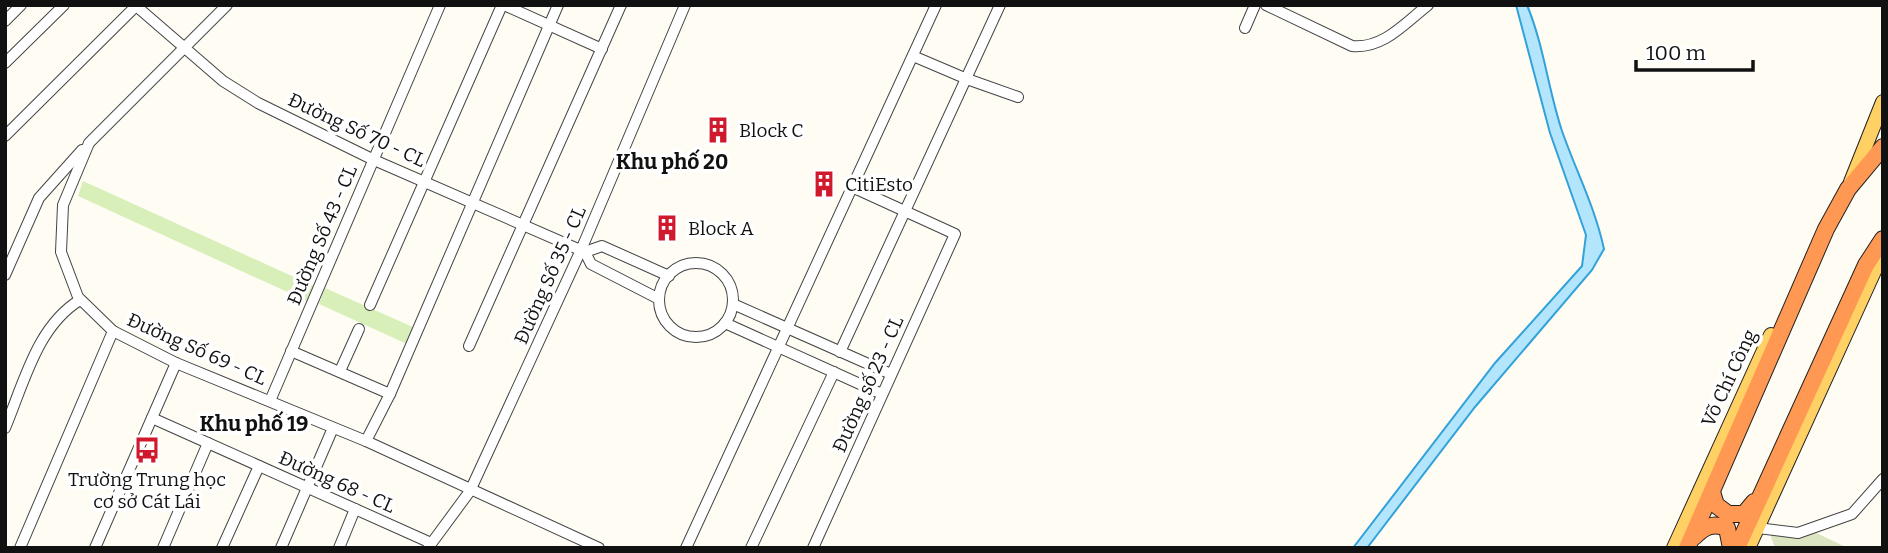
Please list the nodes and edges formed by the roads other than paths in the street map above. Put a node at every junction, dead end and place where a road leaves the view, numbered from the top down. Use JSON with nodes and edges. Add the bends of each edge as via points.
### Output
{"nodes":[{"id":1,"x":21,"y":5,"type":"edge"},
{"id":2,"x":64,"y":5,"type":"edge"},
{"id":3,"x":227,"y":5,"type":"edge"},
{"id":4,"x":440,"y":5,"type":"edge"},
{"id":5,"x":503,"y":5,"type":"edge"},
{"id":6,"x":558,"y":5,"type":"edge"},
{"id":7,"x":621,"y":5,"type":"edge"},
{"id":8,"x":685,"y":5,"type":"edge"},
{"id":9,"x":936,"y":5,"type":"edge"},
{"id":10,"x":1000,"y":5,"type":"edge"},
{"id":11,"x":1255,"y":5,"type":"edge"},
{"id":12,"x":1266,"y":5,"type":"edge"},
{"id":13,"x":1427,"y":5,"type":"edge"},
{"id":14,"x":135,"y":6,"type":"edge"},
{"id":15,"x":5,"y":21,"type":"edge"},
{"id":16,"x":549,"y":26,"type":"junction"},
{"id":17,"x":1245,"y":28,"type":"dead end"},
{"id":18,"x":185,"y":48,"type":"junction"},
{"id":19,"x":602,"y":49,"type":"junction"},
{"id":20,"x":914,"y":56,"type":"junction"},
{"id":21,"x":5,"y":63,"type":"edge"},
{"id":22,"x":967,"y":79,"type":"junction"},
{"id":23,"x":1018,"y":97,"type":"dead end"},
{"id":24,"x":1883,"y":102,"type":"edge"},
{"id":25,"x":5,"y":136,"type":"edge"},
{"id":26,"x":89,"y":143,"type":"junction"},
{"id":27,"x":1883,"y":147,"type":"edge"},
{"id":28,"x":374,"y":160,"type":"junction"},
{"id":29,"x":423,"y":180,"type":"junction"},
{"id":30,"x":852,"y":187,"type":"junction"},
{"id":31,"x":1849,"y":189,"type":"junction"},
{"id":32,"x":472,"y":203,"type":"junction"},
{"id":33,"x":908,"y":211,"type":"junction"},
{"id":34,"x":523,"y":224,"type":"junction"},
{"id":35,"x":1826,"y":229,"type":"junction"},
{"id":36,"x":1883,"y":239,"type":"edge"},
{"id":37,"x":583,"y":251,"type":"junction"},
{"id":38,"x":5,"y":275,"type":"edge"},
{"id":39,"x":669,"y":276,"type":"junction"},
{"id":40,"x":659,"y":299,"type":"junction"},
{"id":41,"x":80,"y":300,"type":"junction"},
{"id":42,"x":733,"y":304,"type":"junction"},
{"id":43,"x":370,"y":305,"type":"dead end"},
{"id":44,"x":725,"y":323,"type":"junction"},
{"id":45,"x":787,"y":328,"type":"junction"},
{"id":46,"x":359,"y":329,"type":"dead end"},
{"id":47,"x":113,"y":331,"type":"junction"},
{"id":48,"x":469,"y":346,"type":"dead end"},
{"id":49,"x":780,"y":346,"type":"junction"},
{"id":50,"x":291,"y":351,"type":"junction"},
{"id":51,"x":841,"y":352,"type":"junction"},
{"id":52,"x":176,"y":363,"type":"junction"},
{"id":53,"x":340,"y":371,"type":"junction"},
{"id":54,"x":834,"y":372,"type":"junction"},
{"id":55,"x":891,"y":373,"type":"junction"},
{"id":56,"x":390,"y":394,"type":"junction"},
{"id":57,"x":882,"y":394,"type":"junction"},
{"id":58,"x":270,"y":401,"type":"junction"},
{"id":59,"x":152,"y":418,"type":"junction"},
{"id":60,"x":5,"y":428,"type":"edge"},
{"id":61,"x":333,"y":428,"type":"junction"},
{"id":62,"x":366,"y":441,"type":"junction"},
{"id":63,"x":208,"y":443,"type":"junction"},
{"id":64,"x":259,"y":466,"type":"junction"},
{"id":65,"x":1883,"y":479,"type":"edge"},
{"id":66,"x":308,"y":488,"type":"junction"},
{"id":67,"x":470,"y":491,"type":"junction"},
{"id":68,"x":1712,"y":492,"type":"junction"},
{"id":69,"x":1760,"y":495,"type":"junction"},
{"id":70,"x":355,"y":509,"type":"junction"},
{"id":71,"x":1753,"y":527,"type":"junction"},
{"id":72,"x":1689,"y":543,"type":"edge"},
{"id":73,"x":430,"y":545,"type":"edge"},
{"id":74,"x":20,"y":548,"type":"edge"},
{"id":75,"x":95,"y":548,"type":"edge"},
{"id":76,"x":163,"y":548,"type":"edge"},
{"id":77,"x":222,"y":548,"type":"edge"},
{"id":78,"x":281,"y":548,"type":"edge"},
{"id":79,"x":338,"y":548,"type":"edge"},
{"id":80,"x":599,"y":548,"type":"edge"},
{"id":81,"x":686,"y":548,"type":"edge"},
{"id":82,"x":751,"y":548,"type":"edge"},
{"id":83,"x":813,"y":548,"type":"edge"},
{"id":84,"x":1674,"y":548,"type":"edge"},
{"id":85,"x":1731,"y":548,"type":"edge"},
{"id":86,"x":1737,"y":548,"type":"edge"},
{"id":87,"x":1748,"y":548,"type":"edge"}],
"edges":[{"from":1,"to":15,"type":"street"},
{"from":2,"to":21,"type":"street"},
{"from":3,"to":18,"type":"street","name":"Đường Số 69 - CL"},
{"from":4,"to":28,"type":"street","name":"Đường Số 43 - CL"},
{"from":5,"to":16,"type":"street"},
{"from":5,"to":29,"type":"street"},
{"from":6,"to":16,"type":"street"},
{"from":7,"to":19,"type":"street"},
{"from":8,"to":37,"type":"street","name":"Đường Số 35 - CL"},
{"from":9,"to":20,"type":"street"},
{"from":10,"to":22,"type":"street"},
{"from":11,"to":17,"type":"street"},
{"from":12,"to":13,"type":"street","via":[[1352,46],[1364,47],[1377,45]]},
{"from":14,"to":18,"type":"street","name":"Đường Số 70 - CL"},
{"from":14,"to":25,"type":"street"},
{"from":16,"to":19,"type":"street"},
{"from":16,"to":32,"type":"street"},
{"from":18,"to":26,"type":"street","name":"Đường Số 69 - CL"},
{"from":18,"to":28,"type":"street","name":"Đường Số 70 - CL","via":[[258,103]]},
{"from":19,"to":34,"type":"street"},
{"from":20,"to":22,"type":"street"},
{"from":20,"to":30,"type":"street"},
{"from":22,"to":23,"type":"street"},
{"from":22,"to":33,"type":"street"},
{"from":24,"to":31,"type":"main road","name":"Võ Chí Công"},
{"from":26,"to":38,"type":"street","via":[[39,198]]},
{"from":26,"to":41,"type":"street","name":"Đường Số 69 - CL","via":[[63,205],[61,252]]},
{"from":27,"to":31,"type":"highway","name":"Võ Chí Công"},
{"from":28,"to":29,"type":"street","name":"Đường Số 70 - CL"},
{"from":28,"to":50,"type":"street","name":"Đường Số 43 - CL"},
{"from":29,"to":32,"type":"street","name":"Đường Số 70 - CL"},
{"from":29,"to":43,"type":"street"},
{"from":30,"to":33,"type":"street"},
{"from":30,"to":45,"type":"street"},
{"from":31,"to":35,"type":"highway","name":"Võ Chí Công"},
{"from":32,"to":34,"type":"street","name":"Đường Số 70 - CL"},
{"from":32,"to":56,"type":"street"},
{"from":33,"to":51,"type":"street"},
{"from":33,"to":55,"type":"street","name":"Đường số 23 - CL","via":[[955,234]]},
{"from":34,"to":37,"type":"street","name":"Đường Số 70 - CL"},
{"from":34,"to":48,"type":"street"},
{"from":35,"to":68,"type":"highway","name":"Võ Chí Công"},
{"from":35,"to":84,"type":"main road","name":"Võ Chí Công","via":[[1816,238]]},
{"from":36,"to":69,"type":"highway","via":[[1866,265]]},
{"from":36,"to":71,"type":"main road","via":[[1875,269]]},
{"from":37,"to":39,"type":"street","name":"Đường Số 70 - CL","via":[[602,246]]},
{"from":37,"to":40,"type":"street","name":"Đường Số 70 - CL","via":[[591,264]]},
{"from":37,"to":67,"type":"street","name":"Đường Số 35 - CL"},
{"from":39,"to":40,"type":"street"},
{"from":39,"to":42,"type":"street","via":[[689,264],[712,266],[729,282]]},
{"from":40,"to":44,"type":"street","via":[[667,323],[688,336],[713,333]]},
{"from":41,"to":47,"type":"street","name":"Đường Số 69 - CL"},
{"from":41,"to":60,"type":"street","via":[[48,328]]},
{"from":42,"to":44,"type":"street"},
{"from":42,"to":45,"type":"street"},
{"from":44,"to":49,"type":"street"},
{"from":45,"to":49,"type":"street"},
{"from":45,"to":51,"type":"street"},
{"from":46,"to":53,"type":"street"},
{"from":47,"to":52,"type":"street","name":"Đường Số 69 - CL"},
{"from":47,"to":74,"type":"street"},
{"from":49,"to":54,"type":"street"},
{"from":49,"to":81,"type":"street"},
{"from":50,"to":53,"type":"street"},
{"from":50,"to":58,"type":"street","name":"Đường Số 43 - CL"},
{"from":51,"to":55,"type":"street"},
{"from":52,"to":58,"type":"street","name":"Đường Số 69 - CL"},
{"from":52,"to":59,"type":"street"},
{"from":53,"to":56,"type":"street"},
{"from":54,"to":57,"type":"street"},
{"from":54,"to":82,"type":"street"},
{"from":55,"to":57,"type":"street","name":"Đường số 23 - CL"},
{"from":56,"to":62,"type":"street"},
{"from":57,"to":83,"type":"street","name":"Đường số 23 - CL"},
{"from":58,"to":61,"type":"street","name":"Đường Số 69 - CL"},
{"from":59,"to":63,"type":"street","name":"Đường 68 - CL"},
{"from":59,"to":75,"type":"street"},
{"from":61,"to":62,"type":"street","name":"Đường Số 69 - CL"},
{"from":61,"to":66,"type":"street"},
{"from":62,"to":67,"type":"street","name":"Đường Số 69 - CL"},
{"from":63,"to":64,"type":"street","name":"Đường 68 - CL"},
{"from":63,"to":76,"type":"street"},
{"from":64,"to":66,"type":"street","name":"Đường 68 - CL"},
{"from":64,"to":77,"type":"street"},
{"from":65,"to":71,"type":"street","via":[[1852,514],[1798,533]]},
{"from":66,"to":70,"type":"street","name":"Đường 68 - CL"},
{"from":66,"to":78,"type":"street"},
{"from":67,"to":73,"type":"street","name":"Đường Số 35 - CL"},
{"from":67,"to":80,"type":"street","name":"Đường Số 69 - CL"},
{"from":68,"to":69,"type":"highway","via":[[1720,510],[1737,516]]},
{"from":68,"to":72,"type":"highway","name":"Võ Chí Công"},
{"from":69,"to":71,"type":"highway"},
{"from":70,"to":73,"type":"street","name":"Đường 68 - CL"},
{"from":70,"to":79,"type":"street"},
{"from":71,"to":86,"type":"highway"},
{"from":71,"to":87,"type":"main road"},
{"from":72,"to":85,"type":"highway","via":[[1708,526],[1719,524],[1727,528]]}]}
